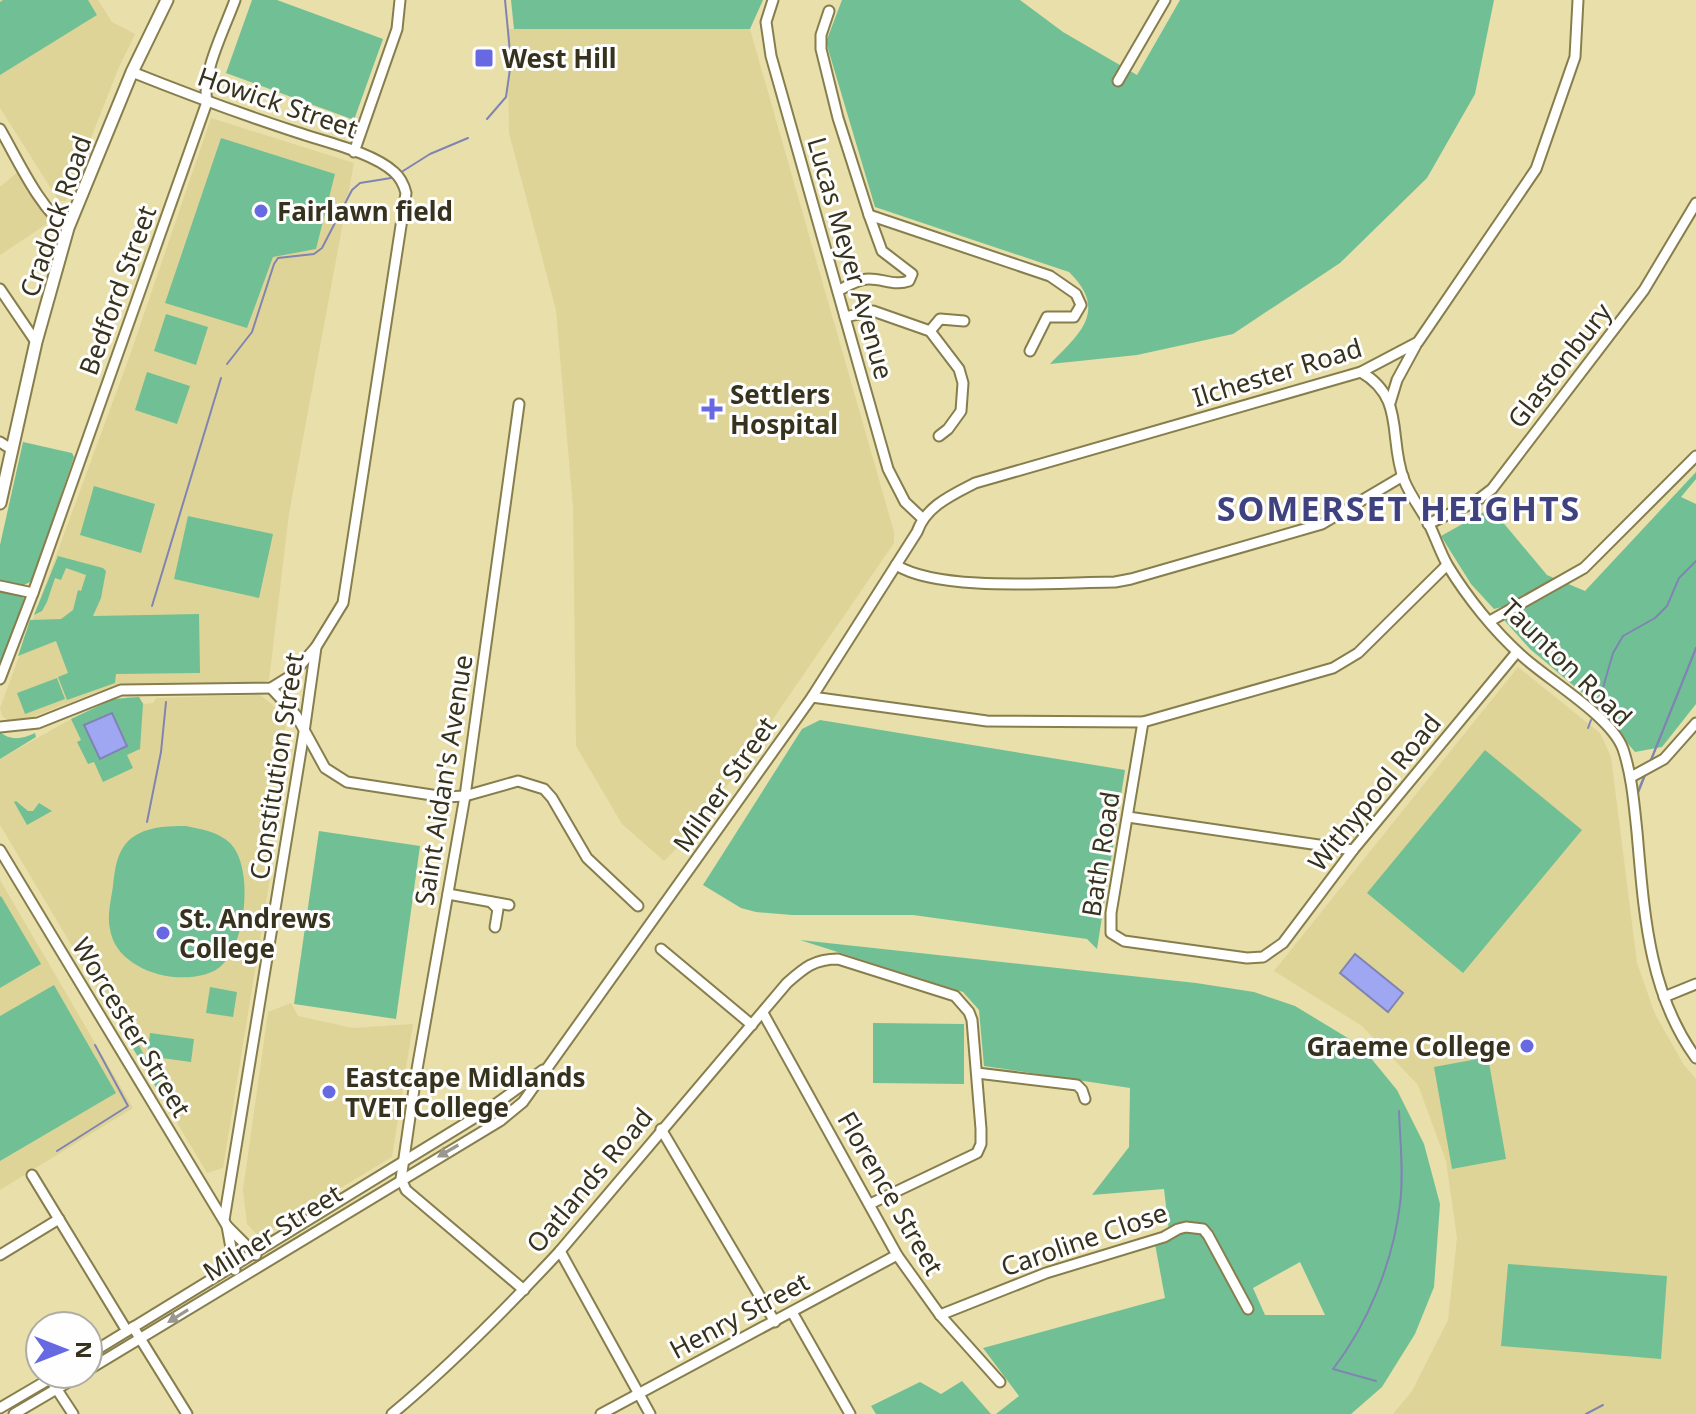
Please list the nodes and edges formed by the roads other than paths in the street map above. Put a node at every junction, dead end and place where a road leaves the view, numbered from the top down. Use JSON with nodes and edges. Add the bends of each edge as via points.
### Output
{"nodes":[{"id":1,"x":167,"y":0,"type":"edge"},
{"id":2,"x":235,"y":0,"type":"edge"},
{"id":3,"x":400,"y":0,"type":"edge"},
{"id":4,"x":773,"y":0,"type":"edge"},
{"id":5,"x":1165,"y":0,"type":"edge"},
{"id":6,"x":1578,"y":0,"type":"edge"},
{"id":7,"x":829,"y":11,"type":"dead end"},
{"id":8,"x":132,"y":72,"type":"junction"},
{"id":9,"x":1118,"y":81,"type":"dead end"},
{"id":10,"x":207,"y":102,"type":"junction"},
{"id":11,"x":0,"y":129,"type":"edge"},
{"id":12,"x":354,"y":152,"type":"junction"},
{"id":13,"x":403,"y":183,"type":"joint"},
{"id":14,"x":1696,"y":203,"type":"edge"},
{"id":15,"x":869,"y":215,"type":"junction"},
{"id":16,"x":68,"y":228,"type":"junction"},
{"id":17,"x":0,"y":289,"type":"edge"},
{"id":18,"x":838,"y":291,"type":"junction"},
{"id":19,"x":845,"y":317,"type":"junction"},
{"id":20,"x":964,"y":321,"type":"dead end"},
{"id":21,"x":930,"y":331,"type":"junction"},
{"id":22,"x":36,"y":342,"type":"junction"},
{"id":23,"x":1418,"y":342,"type":"junction"},
{"id":24,"x":1030,"y":351,"type":"dead end"},
{"id":25,"x":1361,"y":372,"type":"junction"},
{"id":26,"x":1390,"y":403,"type":"junction"},
{"id":27,"x":519,"y":404,"type":"dead end"},
{"id":28,"x":939,"y":436,"type":"dead end"},
{"id":29,"x":5,"y":446,"type":"edge"},
{"id":30,"x":1696,"y":456,"type":"edge"},
{"id":31,"x":1403,"y":476,"type":"junction"},
{"id":32,"x":0,"y":503,"type":"edge"},
{"id":33,"x":922,"y":518,"type":"junction"},
{"id":34,"x":1428,"y":524,"type":"junction"},
{"id":35,"x":896,"y":565,"type":"junction"},
{"id":36,"x":1447,"y":565,"type":"junction"},
{"id":37,"x":0,"y":586,"type":"edge"},
{"id":38,"x":33,"y":593,"type":"junction"},
{"id":39,"x":1490,"y":621,"type":"junction"},
{"id":40,"x":316,"y":647,"type":"junction"},
{"id":41,"x":1517,"y":652,"type":"junction"},
{"id":42,"x":0,"y":679,"type":"edge"},
{"id":43,"x":271,"y":688,"type":"junction"},
{"id":44,"x":812,"y":697,"type":"junction"},
{"id":45,"x":1143,"y":722,"type":"junction"},
{"id":46,"x":1696,"y":723,"type":"edge"},
{"id":47,"x":0,"y":727,"type":"edge"},
{"id":48,"x":304,"y":732,"type":"junction"},
{"id":49,"x":1631,"y":777,"type":"junction"},
{"id":50,"x":465,"y":796,"type":"junction"},
{"id":51,"x":1128,"y":817,"type":"junction"},
{"id":52,"x":0,"y":850,"type":"edge"},
{"id":53,"x":1353,"y":850,"type":"junction"},
{"id":54,"x":448,"y":894,"type":"junction"},
{"id":55,"x":491,"y":902,"type":"junction"},
{"id":56,"x":509,"y":905,"type":"dead end"},
{"id":57,"x":638,"y":906,"type":"dead end"},
{"id":58,"x":495,"y":927,"type":"dead end"},
{"id":59,"x":661,"y":949,"type":"dead end"},
{"id":60,"x":1263,"y":957,"type":"joint"},
{"id":61,"x":1696,"y":984,"type":"edge"},
{"id":62,"x":1664,"y":997,"type":"junction"},
{"id":63,"x":763,"y":1013,"type":"junction"},
{"id":64,"x":752,"y":1025,"type":"junction"},
{"id":65,"x":1696,"y":1058,"type":"edge"},
{"id":66,"x":548,"y":1066,"type":"junction"},
{"id":67,"x":977,"y":1073,"type":"junction"},
{"id":68,"x":1085,"y":1099,"type":"dead end"},
{"id":69,"x":661,"y":1129,"type":"junction"},
{"id":70,"x":402,"y":1162,"type":"junction"},
{"id":71,"x":32,"y":1175,"type":"dead end"},
{"id":72,"x":401,"y":1179,"type":"junction"},
{"id":73,"x":870,"y":1204,"type":"junction"},
{"id":74,"x":59,"y":1219,"type":"junction"},
{"id":75,"x":226,"y":1223,"type":"junction"},
{"id":76,"x":560,"y":1251,"type":"junction"},
{"id":77,"x":254,"y":1253,"type":"junction"},
{"id":78,"x":0,"y":1255,"type":"edge"},
{"id":79,"x":897,"y":1255,"type":"junction"},
{"id":80,"x":261,"y":1263,"type":"junction"},
{"id":81,"x":234,"y":1266,"type":"junction"},
{"id":82,"x":238,"y":1278,"type":"junction"},
{"id":83,"x":524,"y":1290,"type":"junction"},
{"id":84,"x":1248,"y":1309,"type":"dead end"},
{"id":85,"x":792,"y":1312,"type":"junction"},
{"id":86,"x":940,"y":1315,"type":"junction"},
{"id":87,"x":775,"y":1322,"type":"junction"},
{"id":88,"x":130,"y":1329,"type":"junction"},
{"id":89,"x":139,"y":1340,"type":"junction"},
{"id":90,"x":104,"y":1345,"type":"edge"},
{"id":91,"x":104,"y":1361,"type":"edge"},
{"id":92,"x":1000,"y":1382,"type":"dead end"},
{"id":93,"x":30,"y":1390,"type":"edge"},
{"id":94,"x":55,"y":1390,"type":"edge"},
{"id":95,"x":58,"y":1390,"type":"edge"},
{"id":96,"x":638,"y":1393,"type":"junction"},
{"id":97,"x":0,"y":1408,"type":"edge"},
{"id":98,"x":14,"y":1414,"type":"edge"},
{"id":99,"x":73,"y":1414,"type":"edge"},
{"id":100,"x":187,"y":1414,"type":"edge"},
{"id":101,"x":392,"y":1414,"type":"edge"},
{"id":102,"x":601,"y":1414,"type":"edge"},
{"id":103,"x":650,"y":1414,"type":"edge"},
{"id":104,"x":850,"y":1414,"type":"edge"}],
"edges":[{"from":1,"to":8,"type":"main road","name":"Cradock Road"},
{"from":2,"to":10,"type":"street","name":"Bedford Street","via":[[209,72]]},
{"from":3,"to":12,"type":"street","via":[[397,29]]},
{"from":4,"to":18,"type":"street","name":"Lucas Meyer Avenue","via":[[766,22],[771,56]]},
{"from":5,"to":9,"type":"street"},
{"from":6,"to":23,"type":"street","name":"Ilchester Road","via":[[1575,57],[1536,169]]},
{"from":7,"to":15,"type":"street","via":[[821,49]]},
{"from":8,"to":10,"type":"street","name":"Howick Street"},
{"from":8,"to":16,"type":"main road","name":"Cradock Road"},
{"from":10,"to":12,"type":"street","name":"Howick Street"},
{"from":10,"to":38,"type":"street","name":"Bedford Street"},
{"from":11,"to":16,"type":"street","via":[[40,197]]},
{"from":12,"to":13,"type":"street","name":"Howick Street","via":[[384,165]]},
{"from":13,"to":40,"type":"street","name":"Constitution Street","via":[[404,214],[343,603]]},
{"from":14,"to":34,"type":"street","name":"Glastonbury","via":[[1644,290],[1492,489]]},
{"from":15,"to":18,"type":"street","via":[[882,251],[912,277],[903,283],[862,280]]},
{"from":15,"to":24,"type":"street","via":[[1050,276],[1076,294],[1081,305],[1077,314],[1047,317]]},
{"from":16,"to":22,"type":"main road","name":"Cradock Road"},
{"from":17,"to":22,"type":"street"},
{"from":18,"to":19,"type":"street","name":"Lucas Meyer Avenue"},
{"from":19,"to":21,"type":"street","via":[[873,311]]},
{"from":19,"to":33,"type":"street","name":"Lucas Meyer Avenue","via":[[894,485]]},
{"from":20,"to":21,"type":"street","via":[[940,319]]},
{"from":21,"to":28,"type":"street","via":[[959,369],[963,383],[961,411]]},
{"from":22,"to":29,"type":"main road","name":"Cradock Road"},
{"from":23,"to":25,"type":"street","name":"Ilchester Road"},
{"from":23,"to":26,"type":"street"},
{"from":25,"to":26,"type":"street","via":[[1382,388]]},
{"from":25,"to":33,"type":"street","name":"Ilchester Road","via":[[975,483]]},
{"from":26,"to":31,"type":"street","name":"Taunton Road"},
{"from":27,"to":50,"type":"street","name":"Saint Aidan's Avenue"},
{"from":29,"to":32,"type":"main road","name":"Cradock Road"},
{"from":30,"to":39,"type":"street","via":[[1584,568]]},
{"from":31,"to":34,"type":"street","name":"Taunton Road"},
{"from":31,"to":35,"type":"street","via":[[1322,524],[1115,582],[980,582],[920,576]]},
{"from":33,"to":35,"type":"street","name":"Milner Street"},
{"from":34,"to":36,"type":"street","name":"Taunton Road"},
{"from":35,"to":44,"type":"street","name":"Milner Street"},
{"from":36,"to":39,"type":"street","name":"Taunton Road"},
{"from":36,"to":45,"type":"street","via":[[1358,653],[1333,668]]},
{"from":37,"to":38,"type":"street"},
{"from":38,"to":42,"type":"street","name":"Bedford Street"},
{"from":39,"to":41,"type":"street","name":"Taunton Road"},
{"from":40,"to":43,"type":"street","via":[[292,675]]},
{"from":40,"to":48,"type":"street","name":"Constitution Street"},
{"from":41,"to":49,"type":"street","name":"Taunton Road","via":[[1612,730]]},
{"from":41,"to":53,"type":"street","name":"Withypool Road"},
{"from":43,"to":47,"type":"street","via":[[121,690],[38,723]]},
{"from":43,"to":48,"type":"street"},
{"from":44,"to":45,"type":"street","via":[[987,721]]},
{"from":44,"to":66,"type":"street","name":"Milner Street"},
{"from":45,"to":51,"type":"street","name":"Bath Road"},
{"from":46,"to":49,"type":"street","via":[[1664,759]]},
{"from":48,"to":50,"type":"street","via":[[325,768],[347,782]]},
{"from":48,"to":75,"type":"street","name":"Constitution Street"},
{"from":49,"to":62,"type":"street","name":"Taunton Road","via":[[1646,923]]},
{"from":50,"to":54,"type":"street","name":"Saint Aidan's Avenue"},
{"from":50,"to":57,"type":"street","via":[[518,781],[544,789],[587,858]]},
{"from":51,"to":53,"type":"street"},
{"from":51,"to":60,"type":"street","name":"Bath Road","via":[[1109,925],[1115,938]]},
{"from":52,"to":75,"type":"street","name":"Worcester Street"},
{"from":53,"to":60,"type":"street","name":"Withypool Road","via":[[1283,943]]},
{"from":54,"to":55,"type":"street"},
{"from":54,"to":70,"type":"street","name":"Saint Aidan's Avenue"},
{"from":55,"to":56,"type":"street"},
{"from":55,"to":58,"type":"street","via":[[498,909]]},
{"from":59,"to":64,"type":"street"},
{"from":61,"to":62,"type":"street"},
{"from":62,"to":65,"type":"street","name":"Taunton Road"},
{"from":63,"to":64,"type":"street","name":"Oatlands Road"},
{"from":63,"to":67,"type":"street","name":"Oatlands Road","via":[[808,964],[838,959],[955,996],[972,1020]]},
{"from":63,"to":73,"type":"street","name":"Florence Street"},
{"from":64,"to":69,"type":"street","name":"Oatlands Road"},
{"from":66,"to":70,"type":"street","name":"Milner Street"},
{"from":66,"to":72,"type":"street","name":"Milner Street","one_way":true,"via":[[513,1112]]},
{"from":67,"to":68,"type":"street","via":[[1077,1085]]},
{"from":67,"to":73,"type":"street","via":[[977,1153]]},
{"from":69,"to":76,"type":"street","name":"Oatlands Road"},
{"from":69,"to":87,"type":"street"},
{"from":70,"to":72,"type":"street","name":"Saint Aidan's Avenue"},
{"from":70,"to":77,"type":"street","name":"Milner Street"},
{"from":71,"to":74,"type":"street"},
{"from":72,"to":80,"type":"street","name":"Milner Street"},
{"from":72,"to":83,"type":"street","via":[[406,1190]]},
{"from":73,"to":79,"type":"street","name":"Florence Street"},
{"from":74,"to":78,"type":"street"},
{"from":74,"to":88,"type":"street"},
{"from":75,"to":77,"type":"street","name":"Worcester Street"},
{"from":75,"to":81,"type":"street","name":"Worcester Street"},
{"from":76,"to":83,"type":"street","name":"Oatlands Road"},
{"from":76,"to":96,"type":"street"},
{"from":77,"to":80,"type":"street","name":"Worcester Street"},
{"from":77,"to":81,"type":"street","name":"Milner Street"},
{"from":79,"to":85,"type":"street","name":"Henry Street"},
{"from":79,"to":86,"type":"street","name":"Florence Street"},
{"from":80,"to":82,"type":"street","name":"Milner Street"},
{"from":81,"to":82,"type":"street","name":"Worcester Street"},
{"from":81,"to":88,"type":"street","name":"Milner Street"},
{"from":82,"to":89,"type":"street","name":"Milner Street","one_way":true},
{"from":83,"to":101,"type":"street","name":"Oatlands Road"},
{"from":84,"to":86,"type":"street","name":"Caroline Close","via":[[1208,1235],[1186,1227]]},
{"from":85,"to":87,"type":"street","name":"Henry Street"},
{"from":85,"to":104,"type":"street"},
{"from":86,"to":92,"type":"street","name":"Florence Street"},
{"from":87,"to":96,"type":"street","name":"Henry Street"},
{"from":88,"to":89,"type":"street"},
{"from":88,"to":90,"type":"street","name":"Milner Street"},
{"from":89,"to":91,"type":"street","name":"Milner Street"},
{"from":89,"to":100,"type":"street"},
{"from":93,"to":97,"type":"street"},
{"from":94,"to":98,"type":"street"},
{"from":95,"to":99,"type":"street"},
{"from":96,"to":102,"type":"street","name":"Henry Street"},
{"from":96,"to":103,"type":"street"}]}
